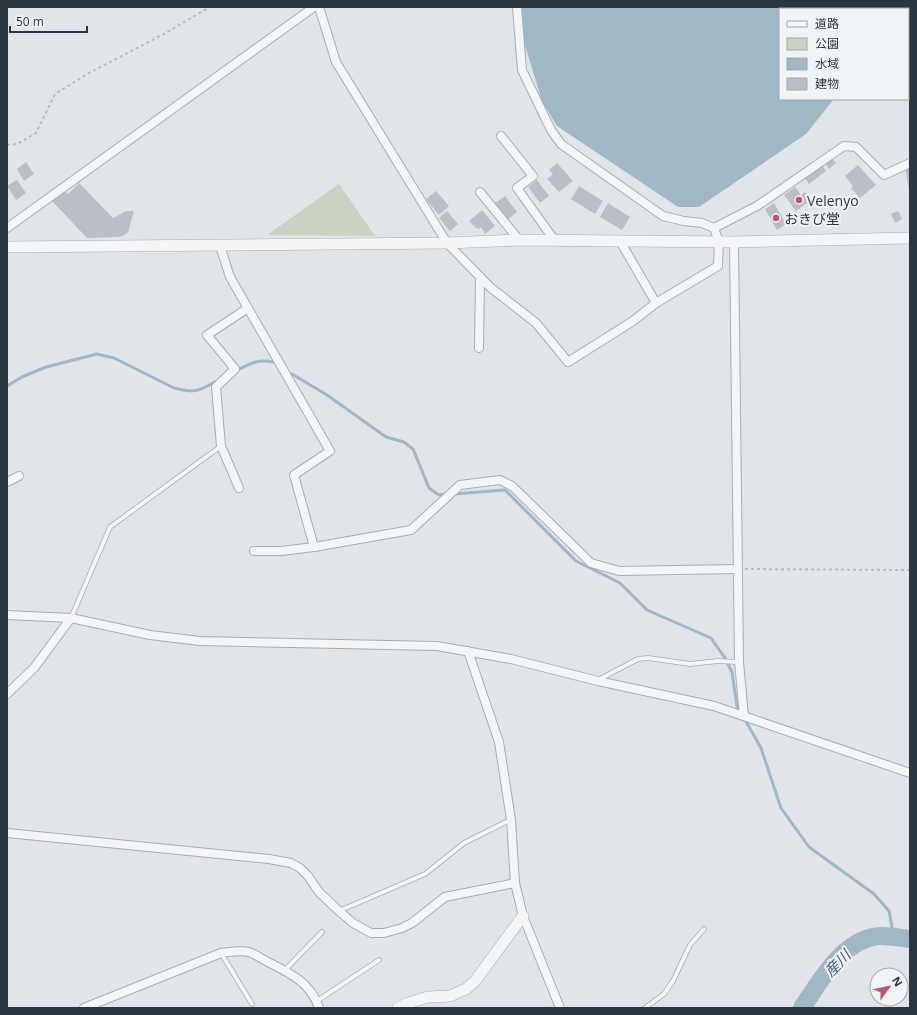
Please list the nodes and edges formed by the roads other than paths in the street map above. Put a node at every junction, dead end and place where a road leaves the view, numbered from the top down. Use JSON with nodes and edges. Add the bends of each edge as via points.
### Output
{"nodes":[{"id":1,"x":319,"y":7,"type":"edge"},
{"id":2,"x":517,"y":7,"type":"edge"},
{"id":3,"x":308,"y":9,"type":"edge"},
{"id":4,"x":501,"y":136,"type":"dead end"},
{"id":5,"x":910,"y":164,"type":"edge"},
{"id":6,"x":480,"y":192,"type":"dead end"},
{"id":7,"x":7,"y":228,"type":"edge"},
{"id":8,"x":714,"y":228,"type":"junction"},
{"id":9,"x":910,"y":238,"type":"edge"},
{"id":10,"x":519,"y":240,"type":"junction"},
{"id":11,"x":555,"y":241,"type":"junction"},
{"id":12,"x":620,"y":241,"type":"junction"},
{"id":13,"x":719,"y":242,"type":"junction"},
{"id":14,"x":734,"y":242,"type":"junction"},
{"id":15,"x":447,"y":243,"type":"junction"},
{"id":16,"x":220,"y":246,"type":"junction"},
{"id":17,"x":7,"y":247,"type":"edge"},
{"id":18,"x":480,"y":277,"type":"junction"},
{"id":19,"x":656,"y":303,"type":"junction"},
{"id":20,"x":248,"y":308,"type":"junction"},
{"id":21,"x":479,"y":348,"type":"dead end"},
{"id":22,"x":222,"y":446,"type":"junction"},
{"id":23,"x":19,"y":476,"type":"dead end"},
{"id":24,"x":7,"y":482,"type":"edge"},
{"id":25,"x":239,"y":488,"type":"dead end"},
{"id":26,"x":314,"y":547,"type":"junction"},
{"id":27,"x":254,"y":552,"type":"dead end"},
{"id":28,"x":738,"y":569,"type":"junction"},
{"id":29,"x":7,"y":615,"type":"edge"},
{"id":30,"x":71,"y":618,"type":"junction"},
{"id":31,"x":468,"y":651,"type":"junction"},
{"id":32,"x":739,"y":662,"type":"junction"},
{"id":33,"x":598,"y":681,"type":"junction"},
{"id":34,"x":7,"y":694,"type":"edge"},
{"id":35,"x":744,"y":716,"type":"junction"},
{"id":36,"x":910,"y":773,"type":"edge"},
{"id":37,"x":511,"y":820,"type":"junction"},
{"id":38,"x":7,"y":833,"type":"edge"},
{"id":39,"x":515,"y":883,"type":"junction"},
{"id":40,"x":339,"y":911,"type":"junction"},
{"id":41,"x":523,"y":916,"type":"junction"},
{"id":42,"x":704,"y":929,"type":"dead end"},
{"id":43,"x":322,"y":932,"type":"dead end"},
{"id":44,"x":221,"y":953,"type":"junction"},
{"id":45,"x":379,"y":960,"type":"dead end"},
{"id":46,"x":285,"y":971,"type":"junction"},
{"id":47,"x":252,"y":1004,"type":"dead end"},
{"id":48,"x":318,"y":1005,"type":"edge"},
{"id":49,"x":84,"y":1008,"type":"edge"},
{"id":50,"x":398,"y":1008,"type":"edge"},
{"id":51,"x":560,"y":1008,"type":"edge"},
{"id":52,"x":645,"y":1008,"type":"edge"}],
"edges":[{"from":1,"to":15,"type":"street","via":[[336,62]]},
{"from":2,"to":8,"type":"street","via":[[522,70],[551,130],[561,144],[663,216],[702,223]]},
{"from":3,"to":7,"type":"street"},
{"from":4,"to":11,"type":"street","via":[[533,176],[517,188]]},
{"from":5,"to":8,"type":"street","via":[[884,175],[856,147],[844,146],[757,206]]},
{"from":6,"to":10,"type":"street"},
{"from":8,"to":13,"type":"street"},
{"from":9,"to":14,"type":"street"},
{"from":10,"to":11,"type":"street"},
{"from":10,"to":15,"type":"street"},
{"from":11,"to":12,"type":"street"},
{"from":12,"to":13,"type":"street"},
{"from":12,"to":19,"type":"street"},
{"from":13,"to":14,"type":"street"},
{"from":13,"to":19,"type":"street","via":[[718,266]]},
{"from":14,"to":28,"type":"street"},
{"from":15,"to":16,"type":"street"},
{"from":15,"to":18,"type":"street"},
{"from":16,"to":17,"type":"street"},
{"from":16,"to":20,"type":"street","via":[[230,277]]},
{"from":18,"to":19,"type":"street","via":[[536,323],[568,362],[633,321]]},
{"from":18,"to":21,"type":"street"},
{"from":20,"to":22,"type":"street","via":[[206,335],[235,369],[216,387]]},
{"from":20,"to":26,"type":"street","via":[[330,451],[294,475]]},
{"from":22,"to":25,"type":"street"},
{"from":22,"to":30,"type":"lane","via":[[110,527]]},
{"from":23,"to":24,"type":"street"},
{"from":26,"to":27,"type":"street"},
{"from":26,"to":28,"type":"street","via":[[411,530],[460,485],[500,480],[512,486],[591,563],[619,571]]},
{"from":28,"to":32,"type":"street"},
{"from":29,"to":30,"type":"street"},
{"from":30,"to":31,"type":"street","via":[[150,635],[200,641],[437,646]]},
{"from":30,"to":34,"type":"street","via":[[34,668]]},
{"from":31,"to":33,"type":"street"},
{"from":31,"to":37,"type":"street","via":[[500,742]]},
{"from":32,"to":33,"type":"lane","via":[[690,664],[638,659]]},
{"from":32,"to":35,"type":"street"},
{"from":33,"to":35,"type":"street","via":[[714,706]]},
{"from":35,"to":36,"type":"street"},
{"from":37,"to":39,"type":"street"},
{"from":37,"to":40,"type":"lane","via":[[464,843],[425,874]]},
{"from":38,"to":40,"type":"street","via":[[291,863],[300,868],[319,892]]},
{"from":39,"to":40,"type":"street","via":[[445,897],[412,923],[384,933],[370,933]]},
{"from":39,"to":41,"type":"street"},
{"from":41,"to":50,"type":"street","via":[[475,981],[466,989],[450,996],[428,997]]},
{"from":41,"to":51,"type":"street"},
{"from":42,"to":52,"type":"lane","via":[[690,945],[673,982],[664,994]]},
{"from":43,"to":46,"type":"lane"},
{"from":44,"to":46,"type":"street","via":[[249,952]]},
{"from":44,"to":47,"type":"lane"},
{"from":44,"to":49,"type":"street"},
{"from":45,"to":48,"type":"lane"},
{"from":46,"to":48,"type":"street","via":[[305,984]]}]}
